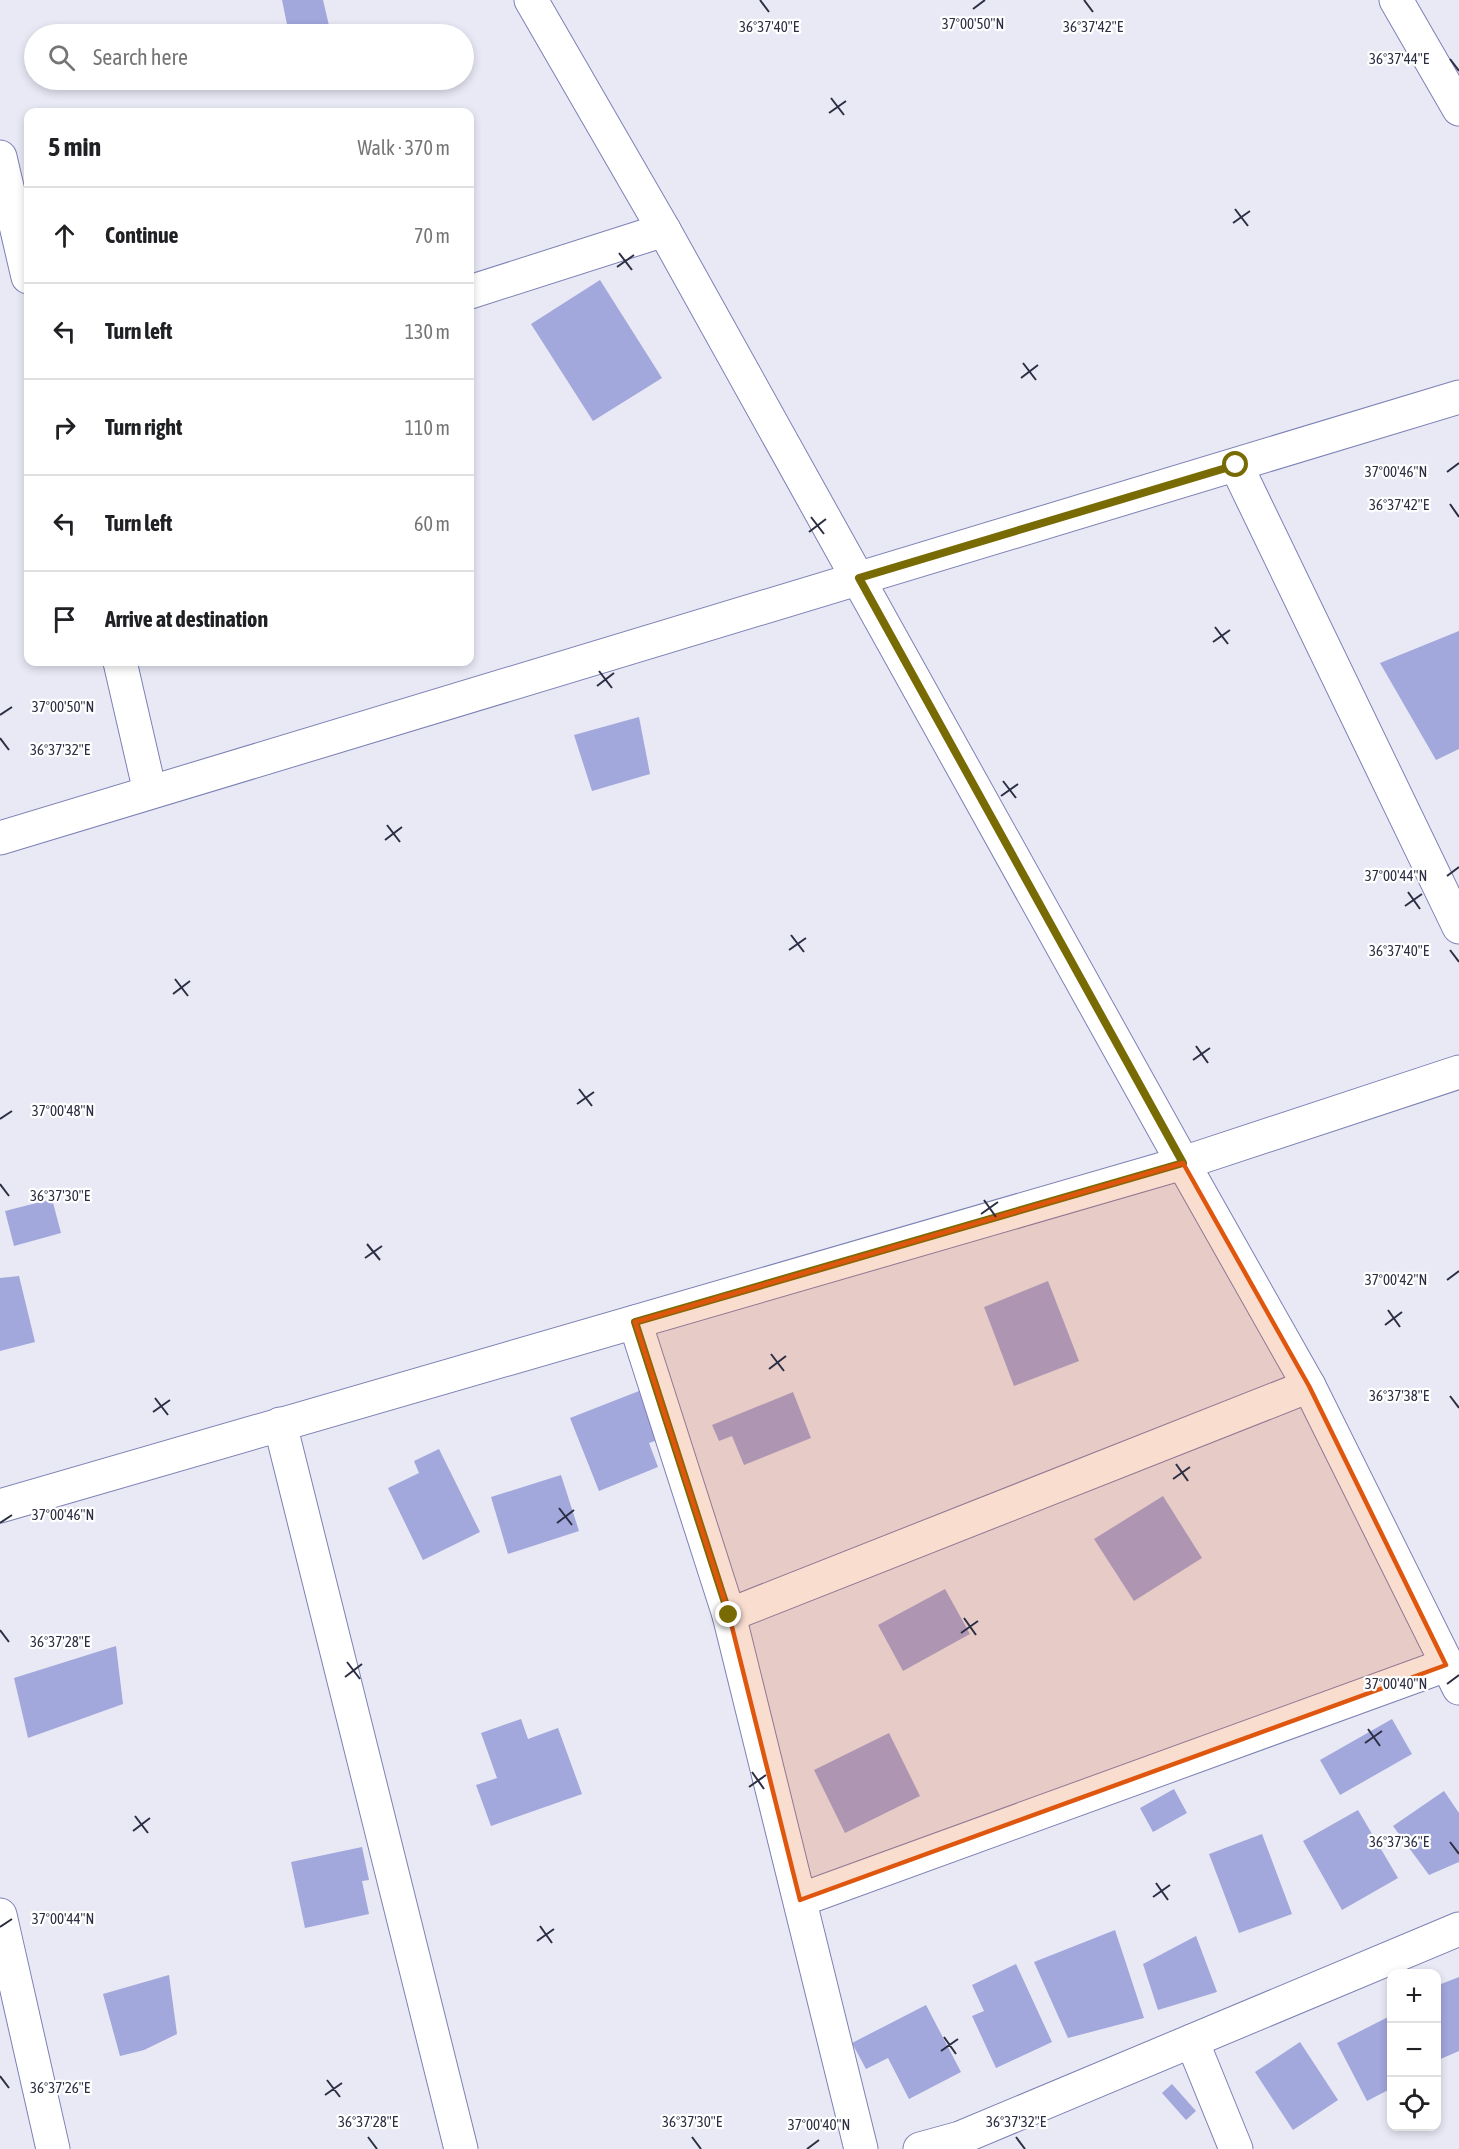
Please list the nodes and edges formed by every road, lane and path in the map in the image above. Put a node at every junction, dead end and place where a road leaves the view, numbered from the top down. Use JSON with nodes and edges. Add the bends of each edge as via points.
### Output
{"nodes":[{"id":1,"x":531,"y":0,"type":"edge"},
{"id":2,"x":1396,"y":0,"type":"edge"},
{"id":3,"x":1459,"y":109,"type":"edge"},
{"id":4,"x":0,"y":157,"type":"edge"},
{"id":5,"x":664,"y":231,"type":"junction"},
{"id":6,"x":24,"y":260,"type":"edge"},
{"id":7,"x":474,"y":291,"type":"edge"},
{"id":8,"x":1459,"y":397,"type":"edge"},
{"id":9,"x":1236,"y":465,"type":"junction"},
{"id":10,"x":859,"y":578,"type":"junction"},
{"id":11,"x":121,"y":666,"type":"edge"},
{"id":12,"x":150,"y":792,"type":"junction"},
{"id":13,"x":0,"y":838,"type":"edge"},
{"id":14,"x":1459,"y":927,"type":"edge"},
{"id":15,"x":1459,"y":1072,"type":"edge"},
{"id":16,"x":1183,"y":1163,"type":"junction"},
{"id":17,"x":635,"y":1322,"type":"junction"},
{"id":18,"x":1309,"y":1386,"type":"junction"},
{"id":19,"x":280,"y":1424,"type":"junction"},
{"id":20,"x":0,"y":1506,"type":"edge"},
{"id":21,"x":729,"y":1615,"type":"junction"},
{"id":22,"x":1453,"y":1676,"type":"edge"},
{"id":23,"x":800,"y":1900,"type":"junction"},
{"id":24,"x":0,"y":1915,"type":"edge"},
{"id":25,"x":1459,"y":1929,"type":"edge"},
{"id":26,"x":1192,"y":2041,"type":"junction"},
{"id":27,"x":53,"y":2149,"type":"edge"},
{"id":28,"x":461,"y":2149,"type":"edge"},
{"id":29,"x":861,"y":2149,"type":"edge"},
{"id":30,"x":920,"y":2149,"type":"edge"},
{"id":31,"x":1236,"y":2149,"type":"edge"}],
"edges":[{"from":1,"to":5,"type":"street"},
{"from":2,"to":3,"type":"street"},
{"from":4,"to":6,"type":"street"},
{"from":5,"to":7,"type":"street"},
{"from":5,"to":10,"type":"street"},
{"from":8,"to":9,"type":"street"},
{"from":9,"to":10,"type":"street"},
{"from":9,"to":14,"type":"street"},
{"from":10,"to":12,"type":"street"},
{"from":10,"to":16,"type":"street"},
{"from":11,"to":12,"type":"street"},
{"from":12,"to":13,"type":"street"},
{"from":15,"to":16,"type":"street"},
{"from":16,"to":17,"type":"street"},
{"from":16,"to":18,"type":"street"},
{"from":17,"to":19,"type":"street"},
{"from":17,"to":21,"type":"street"},
{"from":18,"to":21,"type":"street"},
{"from":18,"to":22,"type":"street"},
{"from":19,"to":20,"type":"street"},
{"from":19,"to":28,"type":"street"},
{"from":21,"to":23,"type":"street"},
{"from":22,"to":23,"type":"street"},
{"from":23,"to":29,"type":"street"},
{"from":24,"to":27,"type":"street"},
{"from":25,"to":26,"type":"street"},
{"from":26,"to":30,"type":"street","via":[[960,2138]]},
{"from":26,"to":31,"type":"street"}]}
